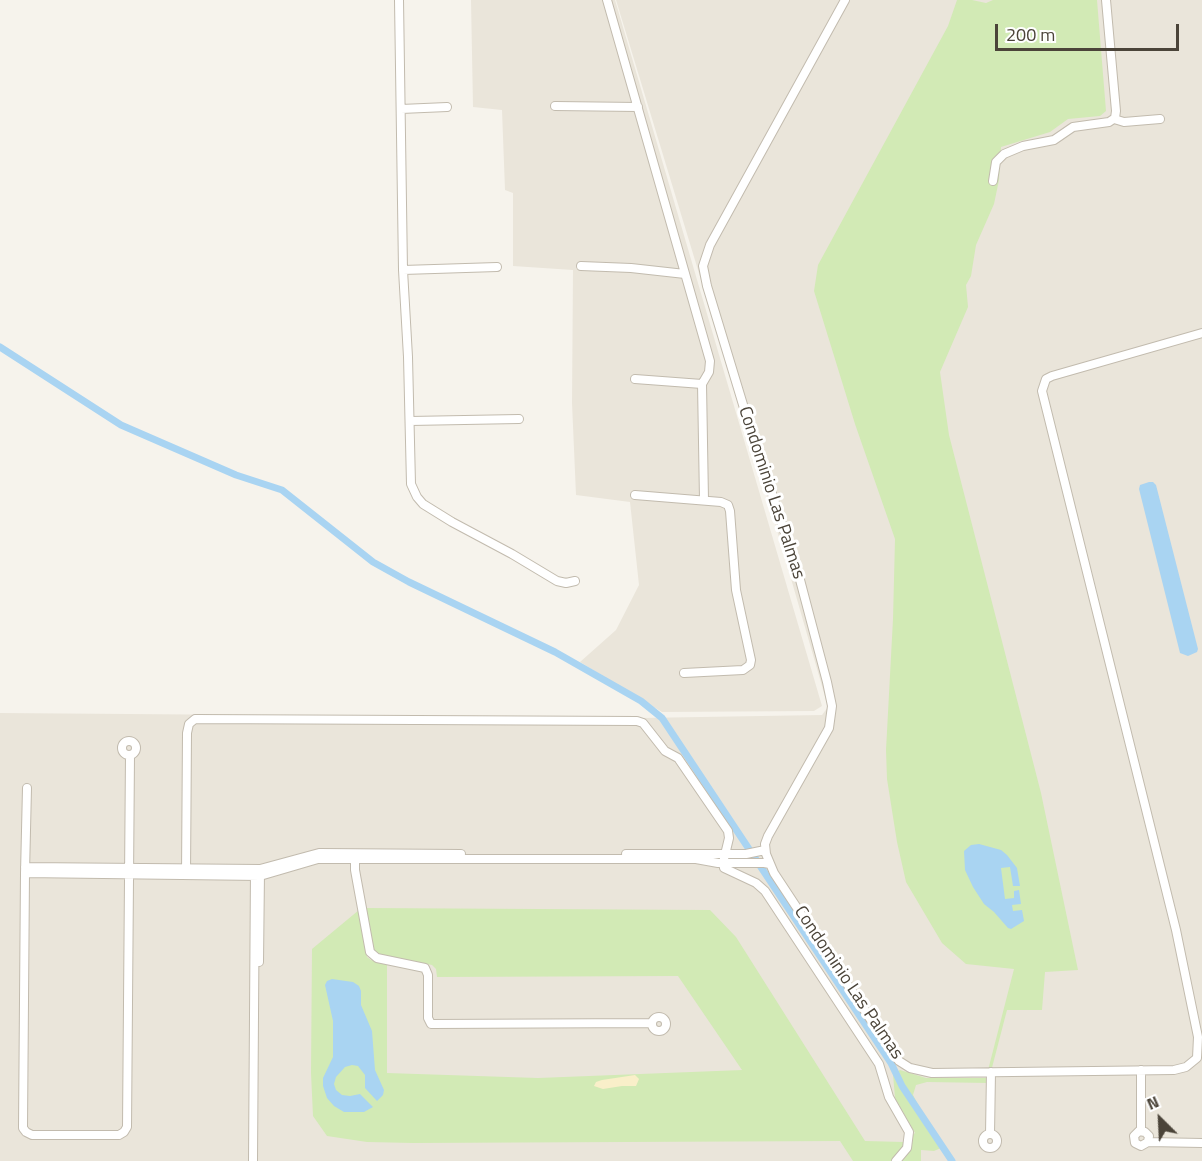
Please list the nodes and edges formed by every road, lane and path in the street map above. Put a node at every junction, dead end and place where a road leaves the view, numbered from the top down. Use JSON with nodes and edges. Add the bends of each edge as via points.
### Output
{"nodes":[{"id":1,"x":399,"y":0,"type":"edge"},
{"id":2,"x":607,"y":0,"type":"edge"},
{"id":3,"x":845,"y":0,"type":"edge"},
{"id":4,"x":1107,"y":0,"type":"edge"},
{"id":5,"x":555,"y":106,"type":"dead end"},
{"id":6,"x":447,"y":107,"type":"dead end"},
{"id":7,"x":638,"y":107,"type":"junction"},
{"id":8,"x":401,"y":109,"type":"junction"},
{"id":9,"x":1114,"y":119,"type":"junction"},
{"id":10,"x":1160,"y":119,"type":"dead end"},
{"id":11,"x":993,"y":181,"type":"dead end"},
{"id":12,"x":581,"y":266,"type":"dead end"},
{"id":13,"x":497,"y":267,"type":"dead end"},
{"id":14,"x":403,"y":270,"type":"junction"},
{"id":15,"x":685,"y":274,"type":"junction"},
{"id":16,"x":1202,"y":333,"type":"edge"},
{"id":17,"x":635,"y":379,"type":"dead end"},
{"id":18,"x":702,"y":384,"type":"junction"},
{"id":19,"x":519,"y":419,"type":"dead end"},
{"id":20,"x":410,"y":421,"type":"junction"},
{"id":21,"x":635,"y":495,"type":"dead end"},
{"id":22,"x":704,"y":500,"type":"junction"},
{"id":23,"x":575,"y":581,"type":"dead end"},
{"id":24,"x":684,"y":673,"type":"dead end"},
{"id":25,"x":130,"y":755,"type":"dead end"},
{"id":26,"x":27,"y":788,"type":"dead end"},
{"id":27,"x":765,"y":850,"type":"junction"},
{"id":28,"x":726,"y":853,"type":"junction"},
{"id":29,"x":355,"y":857,"type":"junction"},
{"id":30,"x":723,"y":863,"type":"junction"},
{"id":31,"x":770,"y":864,"type":"junction"},
{"id":32,"x":25,"y":870,"type":"junction"},
{"id":33,"x":128,"y":872,"type":"junction"},
{"id":34,"x":186,"y":872,"type":"junction"},
{"id":35,"x":257,"y":872,"type":"junction"},
{"id":36,"x":652,"y":1023,"type":"dead end"},
{"id":37,"x":1141,"y":1070,"type":"junction"},
{"id":38,"x":991,"y":1072,"type":"junction"},
{"id":39,"x":1141,"y":1131,"type":"junction"},
{"id":40,"x":990,"y":1134,"type":"dead end"},
{"id":41,"x":1148,"y":1142,"type":"junction"},
{"id":42,"x":1202,"y":1143,"type":"edge"},
{"id":43,"x":253,"y":1161,"type":"edge"},
{"id":44,"x":258,"y":1161,"type":"edge"},
{"id":45,"x":896,"y":1161,"type":"edge"}],
"edges":[{"from":1,"to":8,"type":"street"},
{"from":2,"to":7,"type":"street"},
{"from":3,"to":27,"type":"street","name":"Condominio Las Palmas","via":[[704,262],[707,286],[798,576],[832,706],[828,728],[773,826]]},
{"from":4,"to":9,"type":"street"},
{"from":5,"to":7,"type":"street"},
{"from":6,"to":8,"type":"street"},
{"from":7,"to":15,"type":"street"},
{"from":8,"to":14,"type":"street"},
{"from":9,"to":10,"type":"street"},
{"from":9,"to":11,"type":"street","via":[[1073,127],[1054,140],[1008,152],[998,159]]},
{"from":12,"to":15,"type":"street"},
{"from":13,"to":14,"type":"street"},
{"from":14,"to":20,"type":"street"},
{"from":15,"to":18,"type":"street","via":[[710,361],[710,372]]},
{"from":16,"to":37,"type":"street","name":"Condominio Las Palmas","via":[[1052,376],[1046,379],[1042,391],[1176,930],[1197,1037],[1198,1055],[1190,1065]]},
{"from":17,"to":18,"type":"street"},
{"from":18,"to":22,"type":"street"},
{"from":19,"to":20,"type":"street"},
{"from":20,"to":23,"type":"street","via":[[410,479],[423,504],[557,581]]},
{"from":21,"to":22,"type":"street"},
{"from":22,"to":24,"type":"street","via":[[724,502],[730,511],[736,590],[751,662],[743,670]]},
{"from":25,"to":33,"type":"street"},
{"from":26,"to":32,"type":"street"},
{"from":27,"to":28,"type":"street"},
{"from":27,"to":31,"type":"street","name":"Condominio Las Palmas"},
{"from":28,"to":29,"type":"street"},
{"from":28,"to":30,"type":"street"},
{"from":28,"to":34,"type":"street","via":[[728,831],[678,758],[665,751],[643,723],[637,721],[195,719],[187,733]]},
{"from":29,"to":30,"type":"street","via":[[696,859]]},
{"from":29,"to":35,"type":"street","via":[[315,860]]},
{"from":29,"to":36,"type":"street","via":[[370,951],[377,958],[425,968],[428,1018],[432,1024]]},
{"from":30,"to":31,"type":"street"},
{"from":30,"to":45,"type":"street","via":[[726,870],[765,891],[879,1064],[889,1097],[909,1132],[907,1148]]},
{"from":31,"to":38,"type":"street","name":"Condominio Las Palmas","via":[[899,1061],[923,1072]]},
{"from":32,"to":33,"type":"street"},
{"from":32,"to":33,"type":"street","via":[[23,1126],[32,1135],[117,1135],[126,1128]]},
{"from":33,"to":34,"type":"street"},
{"from":34,"to":35,"type":"street"},
{"from":35,"to":43,"type":"street"},
{"from":35,"to":44,"type":"street"},
{"from":37,"to":38,"type":"street","name":"Condominio Las Palmas"},
{"from":37,"to":39,"type":"street"},
{"from":38,"to":40,"type":"street"},
{"from":39,"to":41,"type":"street","via":[[1148,1134]]},
{"from":39,"to":41,"type":"street","via":[[1135,1134],[1135,1142],[1142,1146]]},
{"from":41,"to":42,"type":"street"}]}
